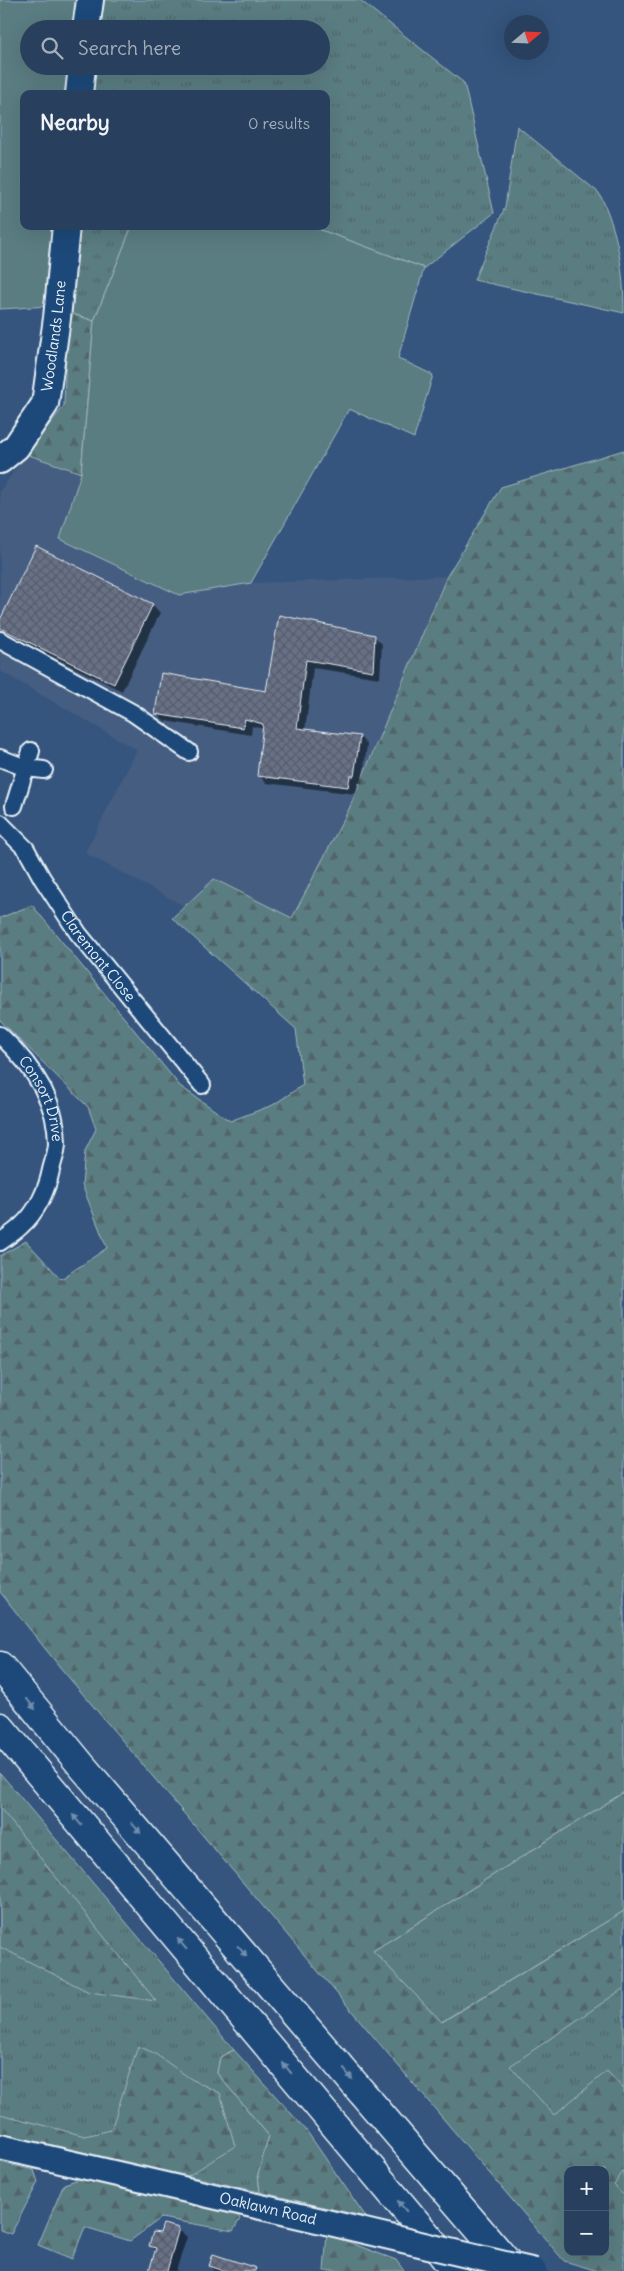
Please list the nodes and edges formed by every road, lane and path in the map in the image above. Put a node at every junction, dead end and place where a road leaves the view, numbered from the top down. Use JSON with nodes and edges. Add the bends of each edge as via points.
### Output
{"nodes":[{"id":1,"x":90,"y":0,"type":"edge"},
{"id":2,"x":87,"y":20,"type":"edge"},
{"id":3,"x":81,"y":75,"type":"edge"},
{"id":4,"x":79,"y":90,"type":"edge"},
{"id":5,"x":66,"y":230,"type":"edge"},
{"id":6,"x":0,"y":460,"type":"edge"},
{"id":7,"x":0,"y":640,"type":"edge"},
{"id":8,"x":31,"y":751,"type":"dead end"},
{"id":9,"x":189,"y":752,"type":"dead end"},
{"id":10,"x":0,"y":758,"type":"edge"},
{"id":11,"x":26,"y":768,"type":"junction"},
{"id":12,"x":44,"y":770,"type":"dead end"},
{"id":13,"x":14,"y":806,"type":"dead end"},
{"id":14,"x":0,"y":823,"type":"edge"},
{"id":15,"x":0,"y":1035,"type":"edge"},
{"id":16,"x":202,"y":1085,"type":"dead end"},
{"id":17,"x":0,"y":1242,"type":"edge"},
{"id":18,"x":0,"y":1666,"type":"edge"},
{"id":19,"x":0,"y":1728,"type":"edge"},
{"id":20,"x":0,"y":2147,"type":"edge"},
{"id":21,"x":455,"y":2271,"type":"edge"},
{"id":22,"x":516,"y":2271,"type":"edge"},
{"id":23,"x":535,"y":2271,"type":"edge"}],
"edges":[{"from":1,"to":2,"type":"main road"},
{"from":3,"to":4,"type":"main road"},
{"from":5,"to":6,"type":"main road","name":"Woodlands Lane","via":[[45,404],[16,447]]},
{"from":7,"to":9,"type":"street","via":[[133,713]]},
{"from":8,"to":11,"type":"street"},
{"from":10,"to":11,"type":"street"},
{"from":11,"to":12,"type":"street"},
{"from":11,"to":13,"type":"street"},
{"from":14,"to":16,"type":"street","name":"Claremont Close","via":[[26,849],[78,933]]},
{"from":15,"to":17,"type":"street","name":"Consort Drive","via":[[33,1070],[46,1094],[56,1121],[57,1146],[43,1195],[22,1226]]},
{"from":18,"to":22,"type":"highway","one_way":true,"via":[[82,1766]]},
{"from":21,"to":19,"type":"highway","one_way":true},
{"from":20,"to":23,"type":"street","name":"Oaklawn Road","bridge":true}]}
